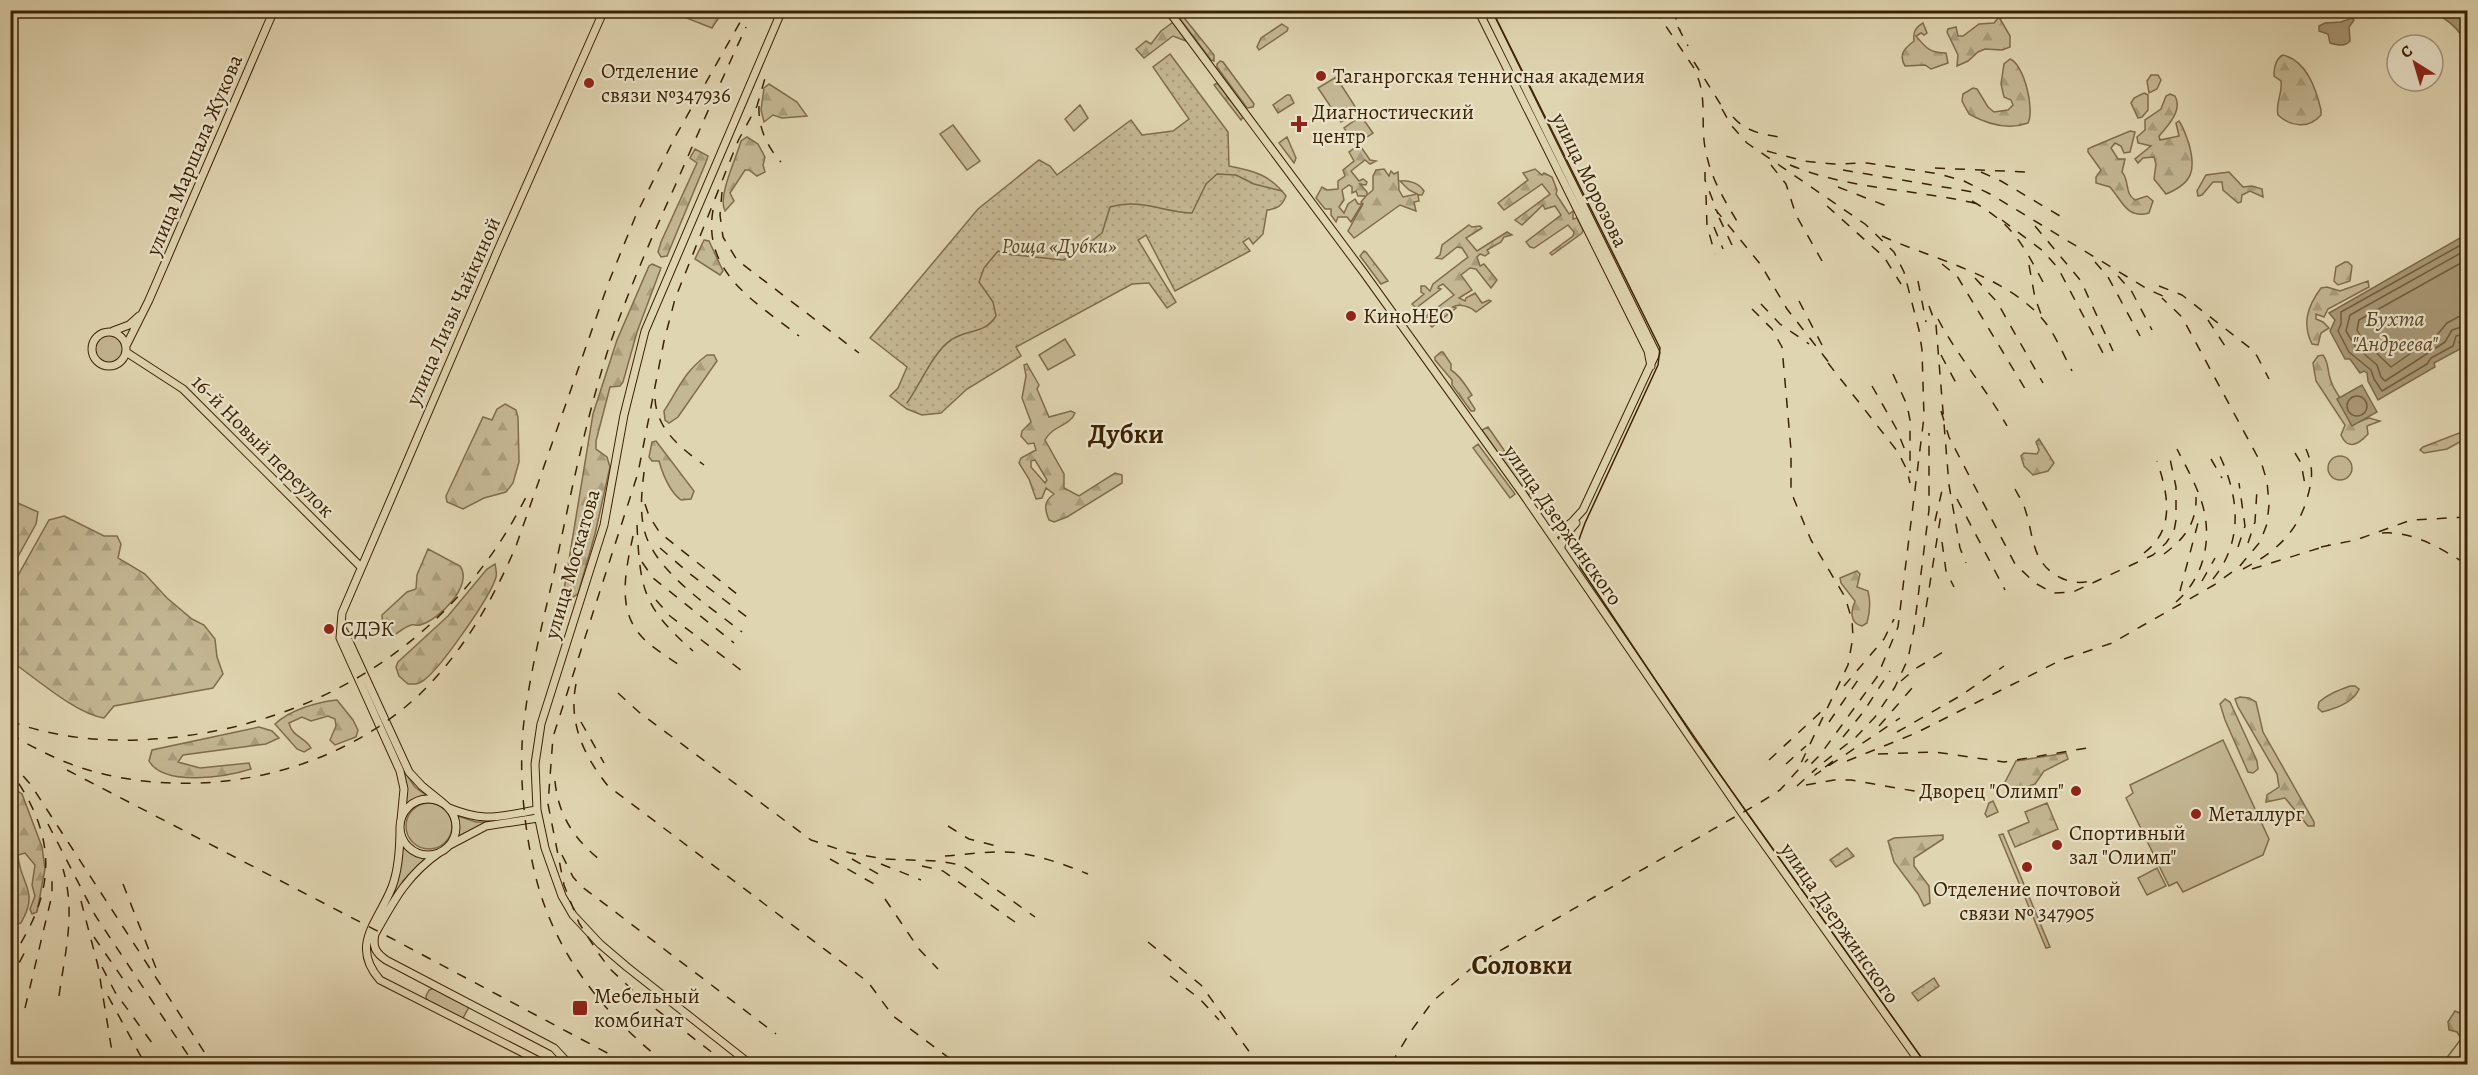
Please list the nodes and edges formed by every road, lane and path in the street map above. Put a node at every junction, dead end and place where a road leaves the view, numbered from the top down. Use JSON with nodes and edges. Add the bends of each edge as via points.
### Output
{"nodes":[{"id":1,"x":274,"y":10,"type":"edge"},
{"id":2,"x":604,"y":10,"type":"edge"},
{"id":3,"x":782,"y":10,"type":"edge"},
{"id":4,"x":1168,"y":10,"type":"edge"},
{"id":5,"x":1478,"y":10,"type":"edge"},
{"id":6,"x":1487,"y":10,"type":"edge"},
{"id":7,"x":1520,"y":85,"type":"junction"},
{"id":8,"x":143,"y":313,"type":"junction"},
{"id":9,"x":112,"y":332,"type":"junction"},
{"id":10,"x":126,"y":349,"type":"junction"},
{"id":11,"x":134,"y":359,"type":"junction"},
{"id":12,"x":122,"y":361,"type":"junction"},
{"id":13,"x":1584,"y":510,"type":"junction"},
{"id":14,"x":1553,"y":536,"type":"junction"},
{"id":15,"x":1561,"y":547,"type":"junction"},
{"id":16,"x":360,"y":566,"type":"junction"},
{"id":17,"x":340,"y":627,"type":"junction"},
{"id":18,"x":443,"y":802,"type":"junction"},
{"id":19,"x":449,"y":808,"type":"junction"},
{"id":20,"x":538,"y":814,"type":"junction"},
{"id":21,"x":401,"y":824,"type":"junction"},
{"id":22,"x":448,"y":847,"type":"junction"},
{"id":23,"x":440,"y":852,"type":"junction"},
{"id":24,"x":545,"y":1065,"type":"edge"},
{"id":25,"x":569,"y":1065,"type":"edge"},
{"id":26,"x":750,"y":1065,"type":"edge"},
{"id":27,"x":1921,"y":1065,"type":"edge"}],
"edges":[{"from":1,"to":8,"type":"main road","name":"улица Маршала Жукова"},
{"from":2,"to":16,"type":"main road","name":"улица Лизы Чайкиной"},
{"from":3,"to":20,"type":"main road","name":"улица Москатова","via":[[645,331],[624,415],[604,525],[541,724],[535,764]]},
{"from":4,"to":14,"type":"main road","name":"улица Дзержинского"},
{"from":5,"to":7,"type":"main road","name":"улица Морозова"},
{"from":6,"to":7,"type":"main road","name":"улица Морозова"},
{"from":7,"to":13,"type":"main road","name":"улица Морозова","via":[[1652,357]]},
{"from":8,"to":9,"type":"main road","via":[[129,326]]},
{"from":8,"to":10,"type":"main road","name":"улица Маршала Жукова"},
{"from":9,"to":10,"type":"main road","via":[[122,337]]},
{"from":9,"to":12,"type":"main road","via":[[96,337],[92,354],[104,366]]},
{"from":10,"to":11,"type":"main road","name":"16-й Новый переулок"},
{"from":10,"to":12,"type":"main road"},
{"from":11,"to":12,"type":"main road"},
{"from":11,"to":16,"type":"main road","name":"16-й Новый переулок","via":[[183,388]]},
{"from":13,"to":14,"type":"main road","name":"улица Морозова"},
{"from":13,"to":15,"type":"main road","via":[[1563,537]]},
{"from":14,"to":15,"type":"main road","name":"улица Дзержинского"},
{"from":15,"to":27,"type":"main road","name":"улица Дзержинского","via":[[1742,813]]},
{"from":16,"to":17,"type":"main road","name":"улица Лизы Чайкиной"},
{"from":17,"to":18,"type":"main road","via":[[407,770]]},
{"from":17,"to":21,"type":"main road","via":[[340,638],[400,771],[404,789]]},
{"from":18,"to":19,"type":"main road"},
{"from":18,"to":21,"type":"main road","via":[[414,802]]},
{"from":19,"to":20,"type":"main road","via":[[484,819]]},
{"from":19,"to":22,"type":"main road","via":[[456,825]]},
{"from":20,"to":22,"type":"main road","via":[[486,826]]},
{"from":20,"to":26,"type":"main road","name":"улица Москатова","via":[[554,876],[579,923],[627,967]]},
{"from":21,"to":23,"type":"main road","via":[[410,848],[425,854]]},
{"from":21,"to":24,"type":"main road","via":[[395,877],[366,942],[366,955],[373,971],[380,980]]},
{"from":22,"to":23,"type":"main road"},
{"from":23,"to":25,"type":"main road","via":[[400,890],[375,934],[376,951],[386,960],[554,1048]]}]}
